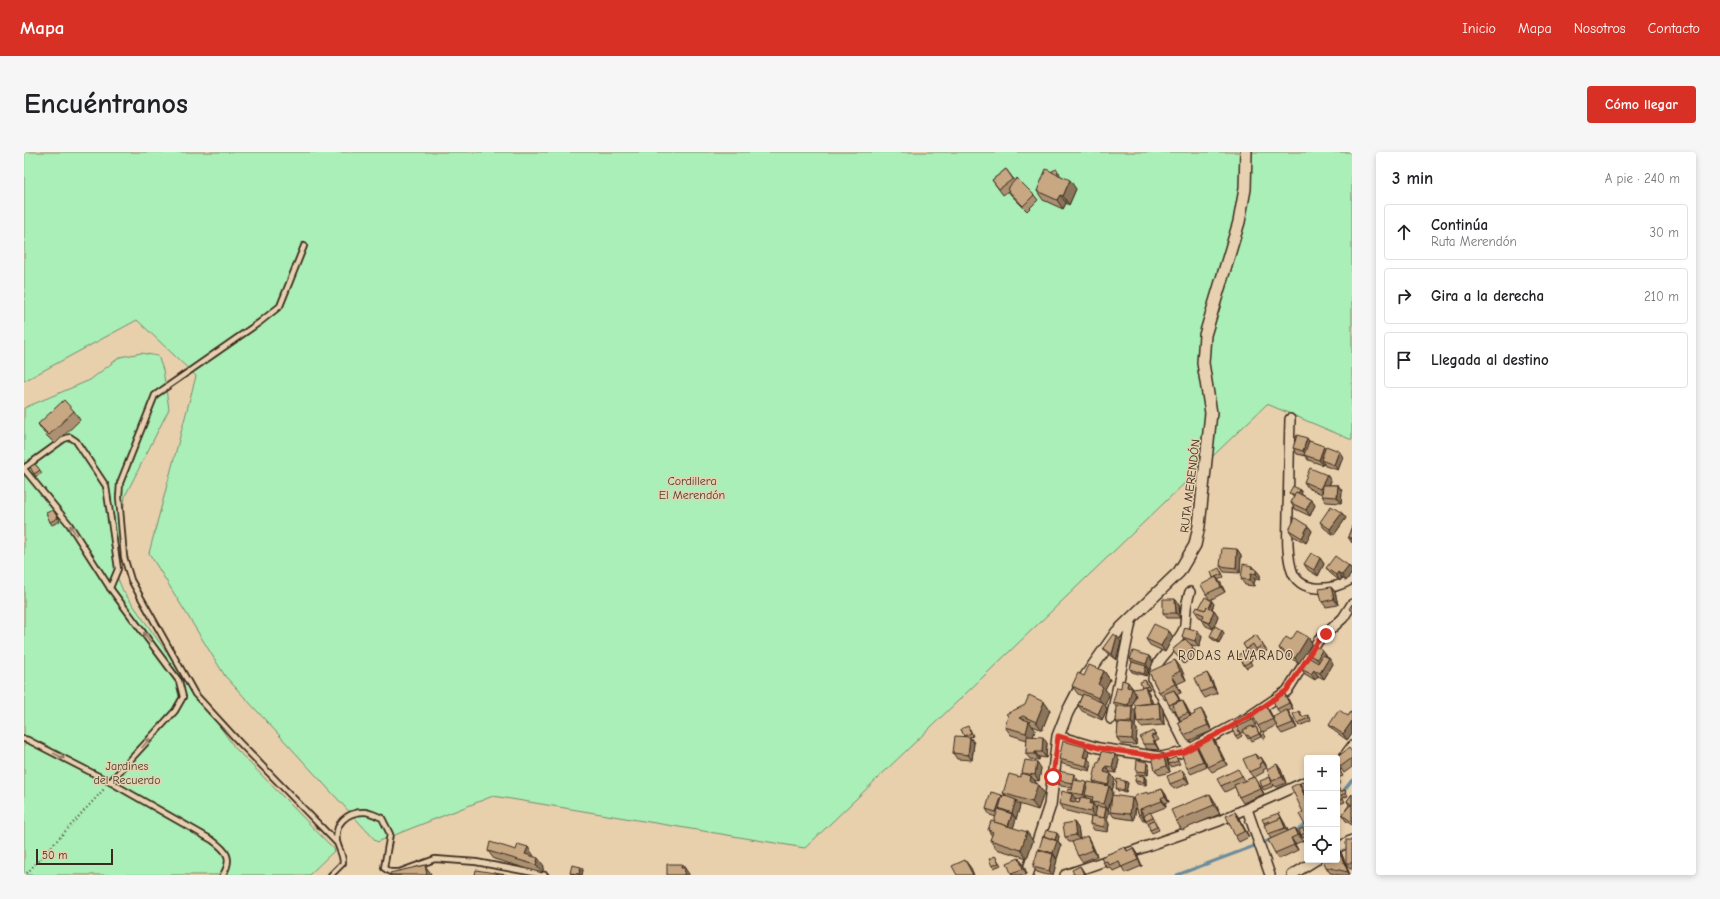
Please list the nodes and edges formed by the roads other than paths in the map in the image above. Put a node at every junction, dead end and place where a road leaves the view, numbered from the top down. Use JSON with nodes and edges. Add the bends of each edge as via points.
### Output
{"nodes":[{"id":1,"x":1246,"y":152,"type":"edge"},
{"id":2,"x":304,"y":246,"type":"dead end"},
{"id":3,"x":1290,"y":419,"type":"dead end"},
{"id":4,"x":24,"y":469,"type":"edge"},
{"id":5,"x":1352,"y":578,"type":"edge"},
{"id":6,"x":110,"y":588,"type":"junction"},
{"id":7,"x":1190,"y":592,"type":"dead end"},
{"id":8,"x":1352,"y":604,"type":"edge"},
{"id":9,"x":1132,"y":617,"type":"junction"},
{"id":10,"x":1111,"y":720,"type":"dead end"},
{"id":11,"x":1058,"y":736,"type":"junction"},
{"id":12,"x":24,"y":739,"type":"edge"},
{"id":13,"x":1352,"y":746,"type":"edge"},
{"id":14,"x":1188,"y":749,"type":"junction"},
{"id":15,"x":1340,"y":762,"type":"edge"},
{"id":16,"x":110,"y":782,"type":"junction"},
{"id":17,"x":1304,"y":782,"type":"edge"},
{"id":18,"x":1246,"y":809,"type":"junction"},
{"id":19,"x":1352,"y":835,"type":"edge"},
{"id":20,"x":337,"y":843,"type":"junction"},
{"id":21,"x":1345,"y":844,"type":"edge"},
{"id":22,"x":1311,"y":863,"type":"edge"},
{"id":23,"x":223,"y":875,"type":"edge"},
{"id":24,"x":331,"y":875,"type":"edge"},
{"id":25,"x":545,"y":875,"type":"edge"},
{"id":26,"x":1027,"y":875,"type":"edge"},
{"id":27,"x":1065,"y":875,"type":"edge"},
{"id":28,"x":1270,"y":875,"type":"edge"},
{"id":29,"x":1292,"y":875,"type":"edge"}],
"edges":[{"from":1,"to":9,"type":"street","name":"RUTA MERENDÓN","via":[[1246,189],[1239,222],[1205,335],[1203,363],[1211,413],[1195,545],[1179,572]]},
{"from":2,"to":20,"type":"lane","via":[[280,306],[155,394],[120,483],[119,497],[124,557],[131,580],[195,694]]},
{"from":3,"to":5,"type":"street","via":[[1288,541],[1291,569],[1297,580],[1316,589],[1333,588]]},
{"from":6,"to":4,"type":"lane","one_way":true,"via":[[69,524]]},
{"from":4,"to":6,"type":"lane","via":[[64,438],[70,437],[76,441],[106,486],[118,569]]},
{"from":16,"to":6,"type":"lane","one_way":true,"via":[[175,711],[183,697],[179,681]]},
{"from":7,"to":14,"type":"street","via":[[1185,628],[1153,671],[1153,679]]},
{"from":8,"to":14,"type":"street","via":[[1343,618],[1318,641],[1287,690],[1247,718]]},
{"from":9,"to":10,"type":"street"},
{"from":9,"to":11,"type":"street","name":"RUTA MERENDÓN","via":[[1117,632],[1086,676]]},
{"from":11,"to":14,"type":"street","via":[[1099,748],[1161,757]]},
{"from":11,"to":26,"type":"street","name":"RUTA MERENDÓN","via":[[1050,805]]},
{"from":12,"to":16,"type":"lane","one_way":true},
{"from":13,"to":15,"type":"street"},
{"from":16,"to":23,"type":"lane","via":[[222,847],[228,856],[228,866]]},
{"from":17,"to":18,"type":"street"},
{"from":18,"to":27,"type":"street","via":[[1187,833]]},
{"from":18,"to":28,"type":"street"},
{"from":19,"to":21,"type":"street"},
{"from":20,"to":24,"type":"lane","via":[[343,855],[343,863]]},
{"from":20,"to":25,"type":"lane","via":[[336,828],[344,818],[365,812],[382,818],[390,834],[384,868],[390,872],[399,872],[436,859],[476,862]]},
{"from":22,"to":29,"type":"street"}]}
